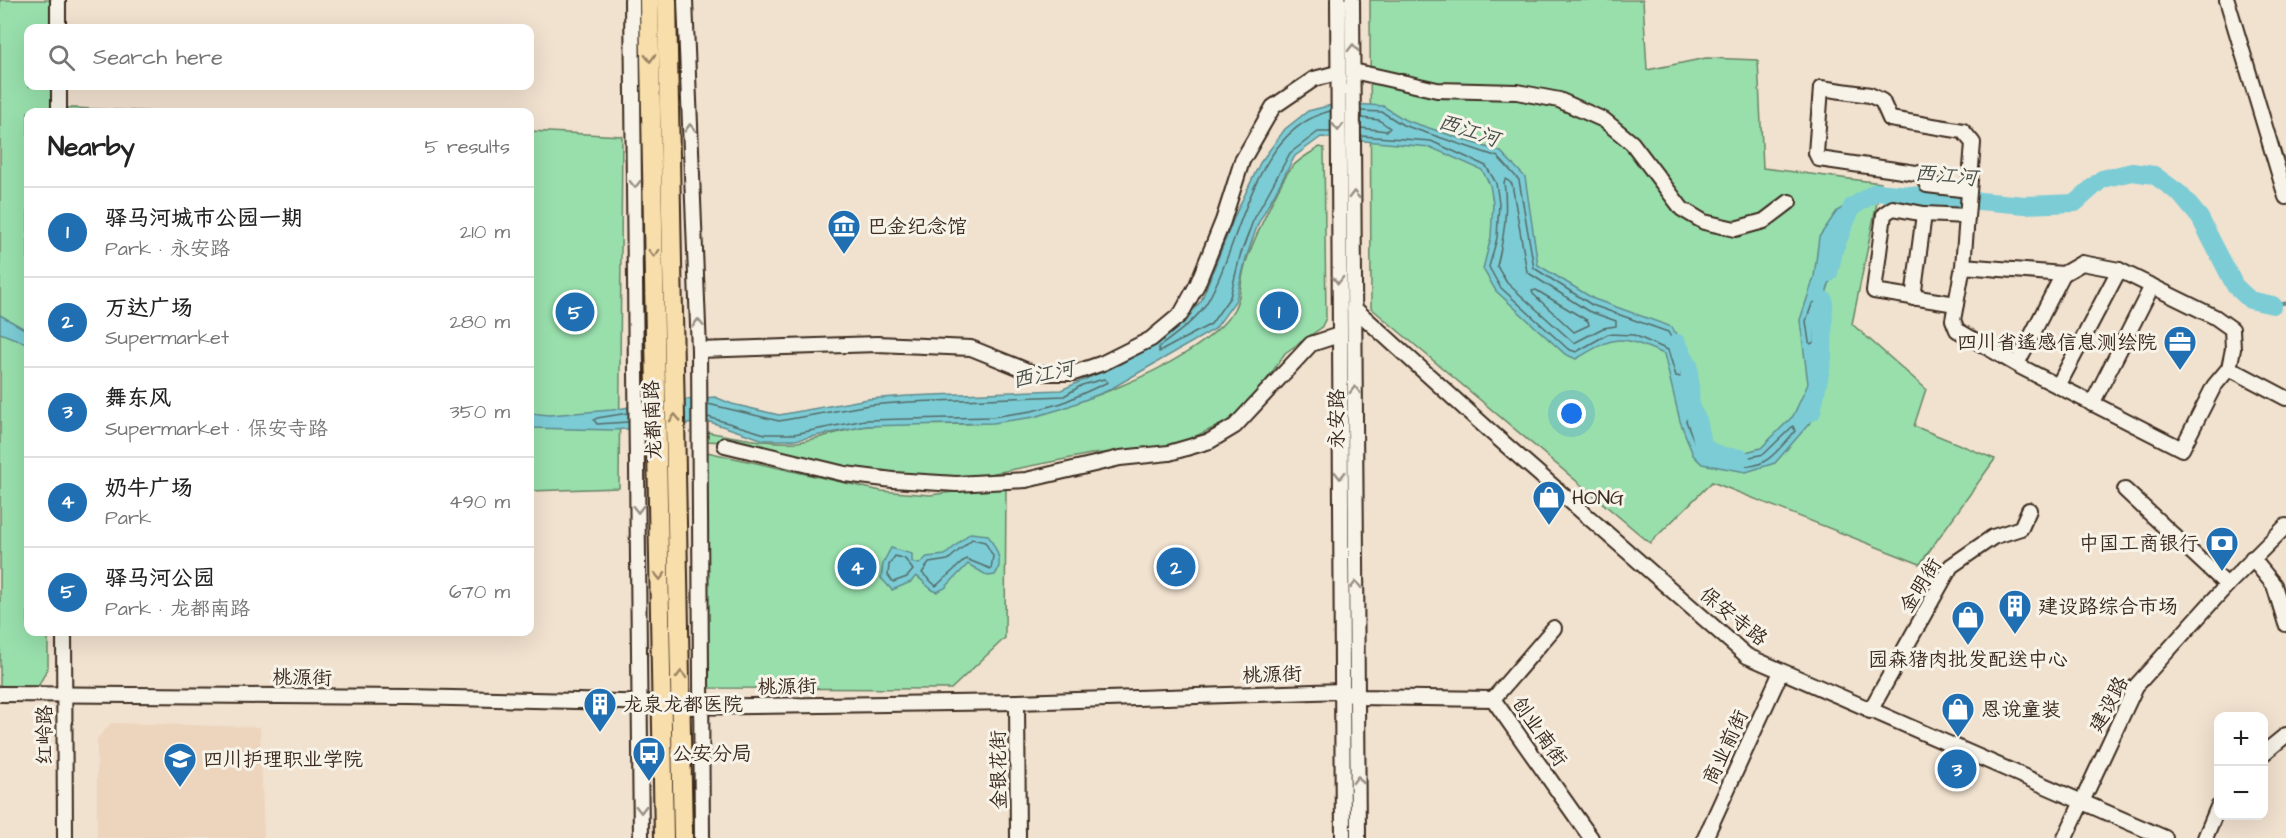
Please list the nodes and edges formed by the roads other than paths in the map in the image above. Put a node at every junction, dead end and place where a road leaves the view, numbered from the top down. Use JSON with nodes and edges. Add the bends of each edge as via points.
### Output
{"nodes":[{"id":1,"x":58,"y":0,"type":"edge"},
{"id":2,"x":632,"y":0,"type":"edge"},
{"id":3,"x":649,"y":0,"type":"edge"},
{"id":4,"x":667,"y":0,"type":"edge"},
{"id":5,"x":685,"y":0,"type":"edge"},
{"id":6,"x":1338,"y":0,"type":"edge"},
{"id":7,"x":1352,"y":0,"type":"edge"},
{"id":8,"x":2227,"y":0,"type":"edge"},
{"id":9,"x":58,"y":24,"type":"edge"},
{"id":10,"x":1353,"y":71,"type":"junction"},
{"id":11,"x":1337,"y":73,"type":"junction"},
{"id":12,"x":58,"y":90,"type":"edge"},
{"id":13,"x":59,"y":108,"type":"edge"},
{"id":14,"x":2286,"y":197,"type":"edge"},
{"id":15,"x":1789,"y":202,"type":"dead end"},
{"id":16,"x":1968,"y":202,"type":"junction"},
{"id":17,"x":1924,"y":214,"type":"junction"},
{"id":18,"x":1963,"y":266,"type":"junction"},
{"id":19,"x":2119,"y":270,"type":"junction"},
{"id":20,"x":2063,"y":274,"type":"junction"},
{"id":21,"x":2152,"y":286,"type":"junction"},
{"id":22,"x":1913,"y":298,"type":"junction"},
{"id":23,"x":1956,"y":304,"type":"junction"},
{"id":24,"x":1354,"y":308,"type":"junction"},
{"id":25,"x":1339,"y":335,"type":"junction"},
{"id":26,"x":699,"y":350,"type":"junction"},
{"id":27,"x":2017,"y":364,"type":"junction"},
{"id":28,"x":2229,"y":368,"type":"junction"},
{"id":29,"x":665,"y":380,"type":"junction"},
{"id":30,"x":2058,"y":386,"type":"junction"},
{"id":31,"x":2286,"y":398,"type":"edge"},
{"id":32,"x":2092,"y":404,"type":"junction"},
{"id":33,"x":725,"y":445,"type":"dead end"},
{"id":34,"x":667,"y":455,"type":"junction"},
{"id":35,"x":2125,"y":490,"type":"dead end"},
{"id":36,"x":2029,"y":510,"type":"dead end"},
{"id":37,"x":2286,"y":526,"type":"edge"},
{"id":38,"x":2252,"y":558,"type":"junction"},
{"id":39,"x":2227,"y":585,"type":"junction"},
{"id":40,"x":2286,"y":624,"type":"edge"},
{"id":41,"x":1554,"y":628,"type":"dead end"},
{"id":42,"x":64,"y":636,"type":"edge"},
{"id":43,"x":1780,"y":672,"type":"junction"},
{"id":44,"x":1342,"y":691,"type":"junction"},
{"id":45,"x":0,"y":694,"type":"edge"},
{"id":46,"x":63,"y":694,"type":"junction"},
{"id":47,"x":1357,"y":697,"type":"junction"},
{"id":48,"x":1493,"y":699,"type":"junction"},
{"id":49,"x":639,"y":702,"type":"junction"},
{"id":50,"x":1017,"y":702,"type":"junction"},
{"id":51,"x":663,"y":703,"type":"junction"},
{"id":52,"x":682,"y":707,"type":"junction"},
{"id":53,"x":701,"y":707,"type":"junction"},
{"id":54,"x":1870,"y":711,"type":"junction"},
{"id":55,"x":2286,"y":735,"type":"edge"},
{"id":56,"x":2268,"y":750,"type":"edge"},
{"id":57,"x":2082,"y":802,"type":"junction"},
{"id":58,"x":2214,"y":817,"type":"edge"},
{"id":59,"x":64,"y":838,"type":"edge"},
{"id":60,"x":641,"y":838,"type":"edge"},
{"id":61,"x":664,"y":838,"type":"edge"},
{"id":62,"x":683,"y":838,"type":"edge"},
{"id":63,"x":702,"y":838,"type":"edge"},
{"id":64,"x":1018,"y":838,"type":"edge"},
{"id":65,"x":1343,"y":838,"type":"edge"},
{"id":66,"x":1358,"y":838,"type":"edge"},
{"id":67,"x":1591,"y":838,"type":"edge"},
{"id":68,"x":1705,"y":838,"type":"edge"},
{"id":69,"x":2064,"y":838,"type":"edge"},
{"id":70,"x":2165,"y":838,"type":"edge"},
{"id":71,"x":2205,"y":838,"type":"edge"}],
"edges":[{"from":1,"to":9,"type":"street"},
{"from":2,"to":49,"type":"street","one_way":true},
{"from":3,"to":29,"type":"main road","name":"龙都南路","one_way":true},
{"from":4,"to":29,"type":"main road","name":"龙都南路"},
{"from":26,"to":5,"type":"street","one_way":true},
{"from":6,"to":11,"type":"street"},
{"from":10,"to":7,"type":"street","name":"永安路","one_way":true},
{"from":8,"to":14,"type":"street"},
{"from":10,"to":15,"type":"street","via":[[1437,90],[1517,92],[1559,100],[1604,120],[1625,137],[1682,208],[1704,222],[1735,229],[1764,220]]},
{"from":24,"to":10,"type":"street","name":"永安路","one_way":true},
{"from":11,"to":25,"type":"street","one_way":true},
{"from":11,"to":26,"type":"street","via":[[1314,80],[1273,107],[1242,161],[1223,221],[1197,285],[1180,314],[1151,339],[1102,363],[1074,374],[1033,373],[971,348],[877,344]]},
{"from":12,"to":13,"type":"street"},
{"from":16,"to":16,"type":"street","via":[[1973,142],[1964,132],[1890,120],[1882,101],[1870,95],[1821,88],[1816,153],[1819,159],[1923,174],[1927,185]]},
{"from":16,"to":17,"type":"street"},
{"from":16,"to":18,"type":"street"},
{"from":17,"to":22,"type":"street"},
{"from":17,"to":22,"type":"street","via":[[1893,208],[1884,214],[1874,291]]},
{"from":18,"to":20,"type":"street"},
{"from":18,"to":23,"type":"street"},
{"from":19,"to":20,"type":"street","via":[[2082,263]]},
{"from":19,"to":21,"type":"street"},
{"from":19,"to":30,"type":"street"},
{"from":20,"to":27,"type":"street"},
{"from":21,"to":28,"type":"street","via":[[2232,328]]},
{"from":21,"to":32,"type":"street"},
{"from":22,"to":23,"type":"street"},
{"from":23,"to":27,"type":"street","via":[[1953,320],[1957,330]]},
{"from":24,"to":43,"type":"street","name":"保安寺路","via":[[1747,656]]},
{"from":47,"to":24,"type":"street","name":"永安路","one_way":true},
{"from":25,"to":33,"type":"street","via":[[1311,344],[1235,426],[1210,441],[1169,453],[1120,458],[1026,480],[956,484],[893,480],[845,474]]},
{"from":25,"to":44,"type":"street","one_way":true},
{"from":26,"to":53,"type":"street"},
{"from":27,"to":30,"type":"street"},
{"from":28,"to":31,"type":"street"},
{"from":28,"to":32,"type":"street","via":[[2214,386],[2182,449]]},
{"from":29,"to":34,"type":"main road","name":"龙都南路"},
{"from":30,"to":32,"type":"street"},
{"from":34,"to":51,"type":"main road","name":"龙都南路","one_way":true},
{"from":52,"to":34,"type":"main road","name":"龙都南路","one_way":true},
{"from":35,"to":39,"type":"street"},
{"from":36,"to":54,"type":"street","name":"金明街","via":[[2021,528],[1993,537],[1951,566]]},
{"from":37,"to":38,"type":"street","name":"建设路"},
{"from":38,"to":39,"type":"street","name":"建设路"},
{"from":38,"to":40,"type":"street","via":[[2274,585]]},
{"from":39,"to":57,"type":"street","name":"建设路","via":[[2136,686]]},
{"from":41,"to":48,"type":"street"},
{"from":42,"to":46,"type":"street","name":"红岭路"},
{"from":43,"to":54,"type":"street","name":"保安寺路"},
{"from":43,"to":68,"type":"street","name":"商业前街"},
{"from":44,"to":47,"type":"street","name":"桃源街"},
{"from":44,"to":50,"type":"street","name":"桃源街"},
{"from":44,"to":65,"type":"street"},
{"from":45,"to":46,"type":"street","name":"桃源街"},
{"from":46,"to":49,"type":"street","name":"桃源街"},
{"from":46,"to":59,"type":"street","name":"红岭路"},
{"from":47,"to":48,"type":"street","name":"创业南街"},
{"from":66,"to":47,"type":"street","name":"永安路","one_way":true},
{"from":48,"to":67,"type":"street","name":"创业南街"},
{"from":49,"to":51,"type":"street","name":"桃源街"},
{"from":49,"to":60,"type":"street","one_way":true},
{"from":50,"to":53,"type":"street","name":"桃源街"},
{"from":50,"to":64,"type":"street","name":"金银花街"},
{"from":51,"to":52,"type":"street","name":"桃源街"},
{"from":51,"to":61,"type":"main road","name":"龙都南路"},
{"from":52,"to":53,"type":"street","name":"桃源街"},
{"from":52,"to":62,"type":"main road","name":"龙都南路"},
{"from":53,"to":63,"type":"street"},
{"from":54,"to":57,"type":"street","name":"保安寺路"},
{"from":55,"to":56,"type":"street"},
{"from":57,"to":69,"type":"street","name":"建设路"},
{"from":57,"to":70,"type":"street","name":"保安寺路"},
{"from":58,"to":71,"type":"street"}]}
